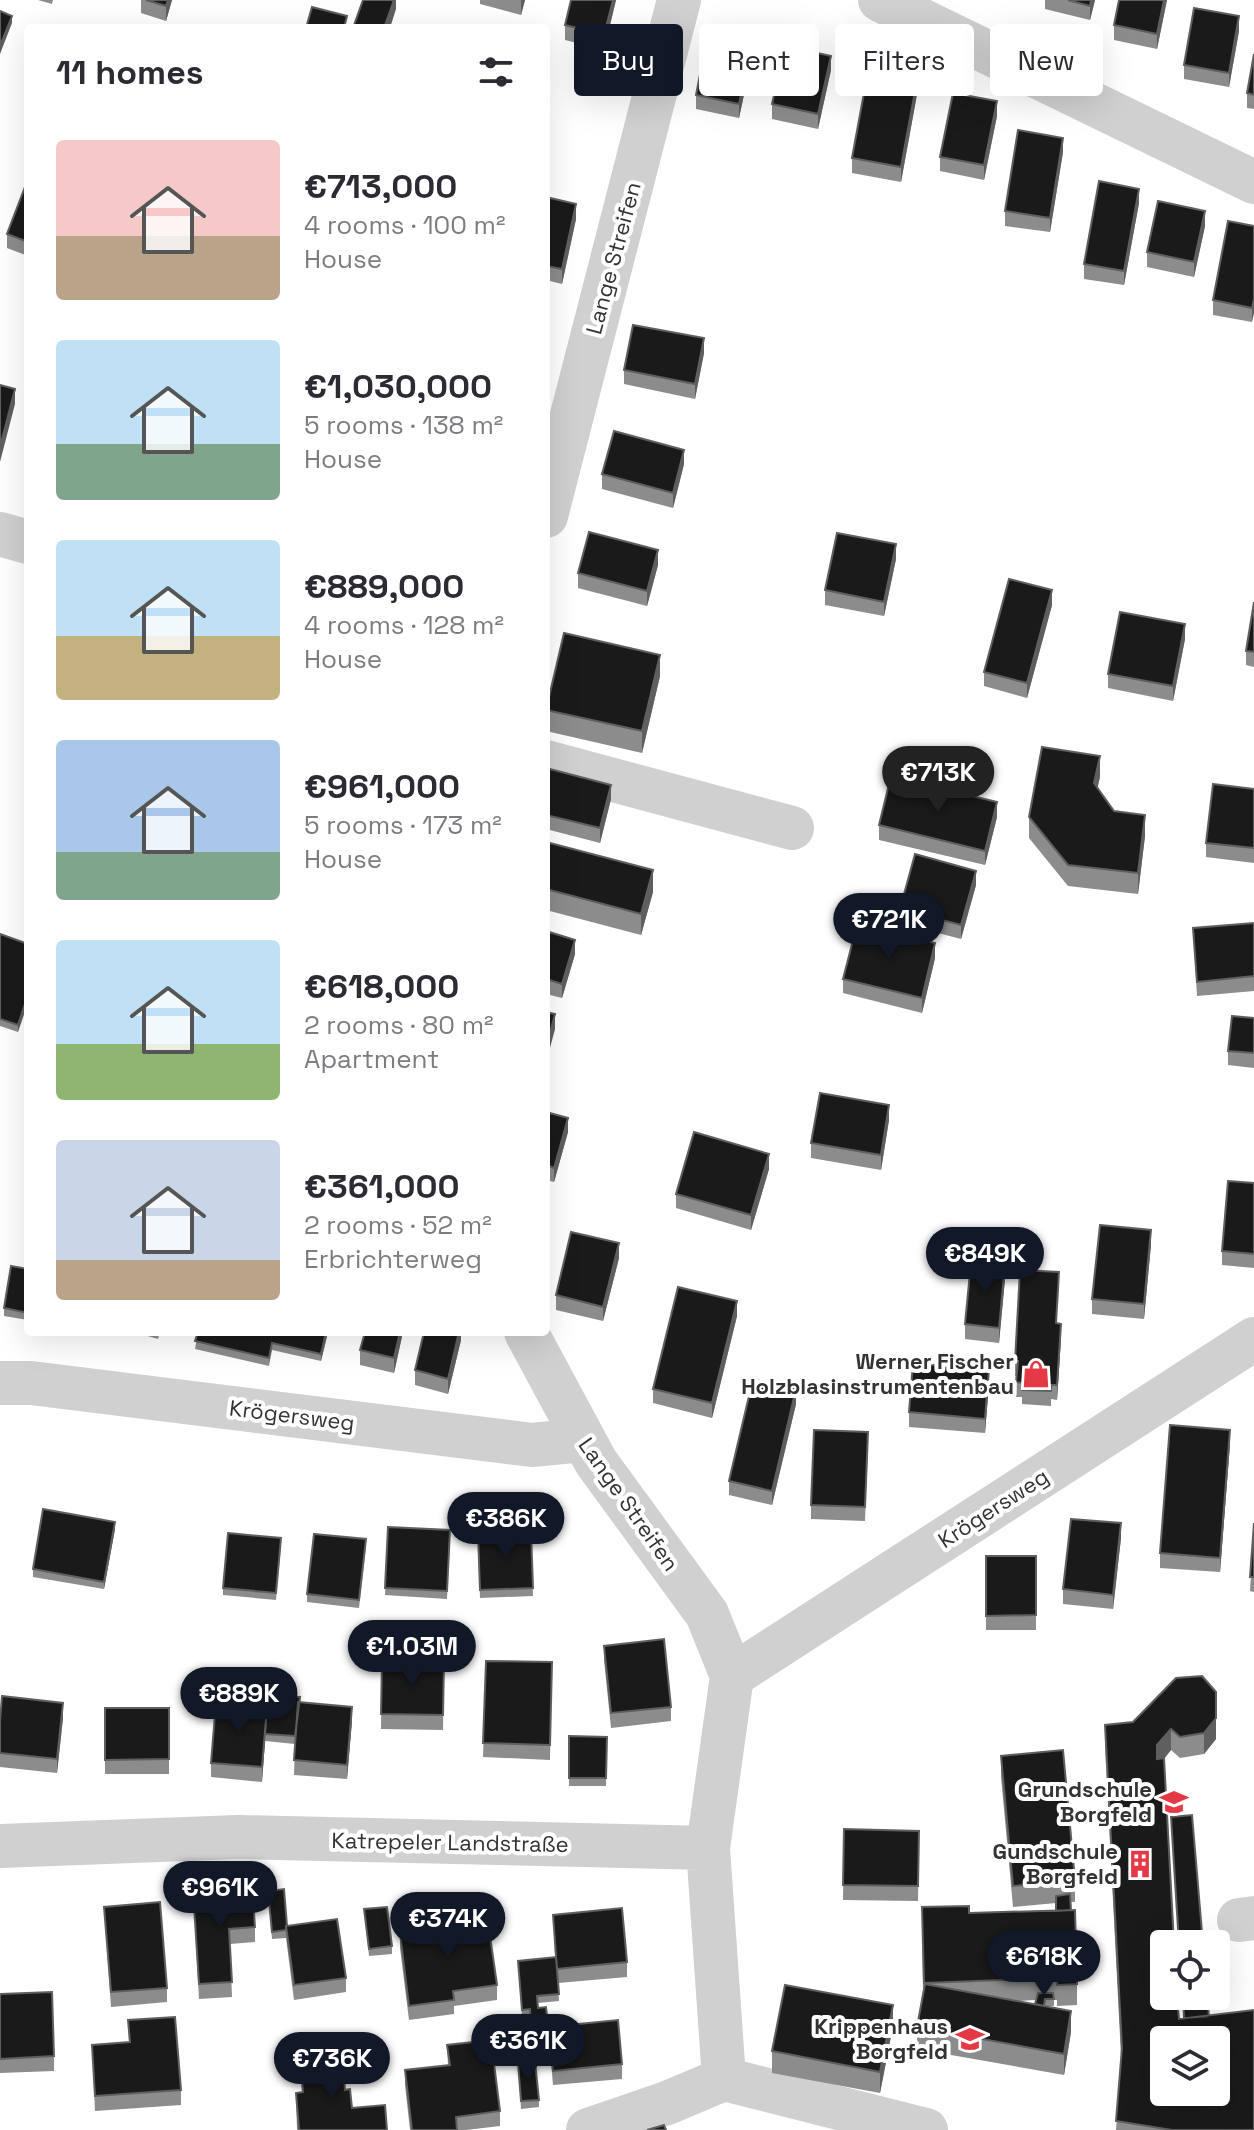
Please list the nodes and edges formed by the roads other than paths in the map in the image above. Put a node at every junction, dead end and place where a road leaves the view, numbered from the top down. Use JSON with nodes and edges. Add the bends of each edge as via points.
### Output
{"nodes":[{"id":1,"x":679,"y":0,"type":"edge"},
{"id":2,"x":880,"y":0,"type":"edge"},
{"id":3,"x":1254,"y":182,"type":"edge"},
{"id":4,"x":550,"y":500,"type":"edge"},
{"id":5,"x":0,"y":534,"type":"edge"},
{"id":6,"x":24,"y":541,"type":"edge"},
{"id":7,"x":550,"y":763,"type":"edge"},
{"id":8,"x":792,"y":828,"type":"dead end"},
{"id":9,"x":528,"y":1336,"type":"edge"},
{"id":10,"x":1254,"y":1339,"type":"edge"},
{"id":11,"x":0,"y":1383,"type":"edge"},
{"id":12,"x":583,"y":1440,"type":"junction"},
{"id":13,"x":732,"y":1676,"type":"junction"},
{"id":14,"x":0,"y":1846,"type":"edge"},
{"id":15,"x":708,"y":1848,"type":"junction"},
{"id":16,"x":724,"y":2079,"type":"junction"},
{"id":17,"x":588,"y":2130,"type":"edge"},
{"id":18,"x":926,"y":2130,"type":"edge"}],
"edges":[{"from":1,"to":4,"type":"street","name":"Lange Streifen"},
{"from":2,"to":3,"type":"street"},
{"from":5,"to":6,"type":"street"},
{"from":7,"to":8,"type":"street"},
{"from":9,"to":12,"type":"street","name":"Lange Streifen"},
{"from":10,"to":13,"type":"street","name":"Krögersweg"},
{"from":11,"to":12,"type":"street","name":"Krögersweg","via":[[532,1445]]},
{"from":12,"to":13,"type":"street","name":"Lange Streifen","via":[[707,1614]]},
{"from":13,"to":15,"type":"street"},
{"from":14,"to":15,"type":"street","name":"Katrepeler Landstraße","via":[[238,1837]]},
{"from":15,"to":16,"type":"street"},
{"from":16,"to":17,"type":"street"},
{"from":16,"to":18,"type":"street"}]}
